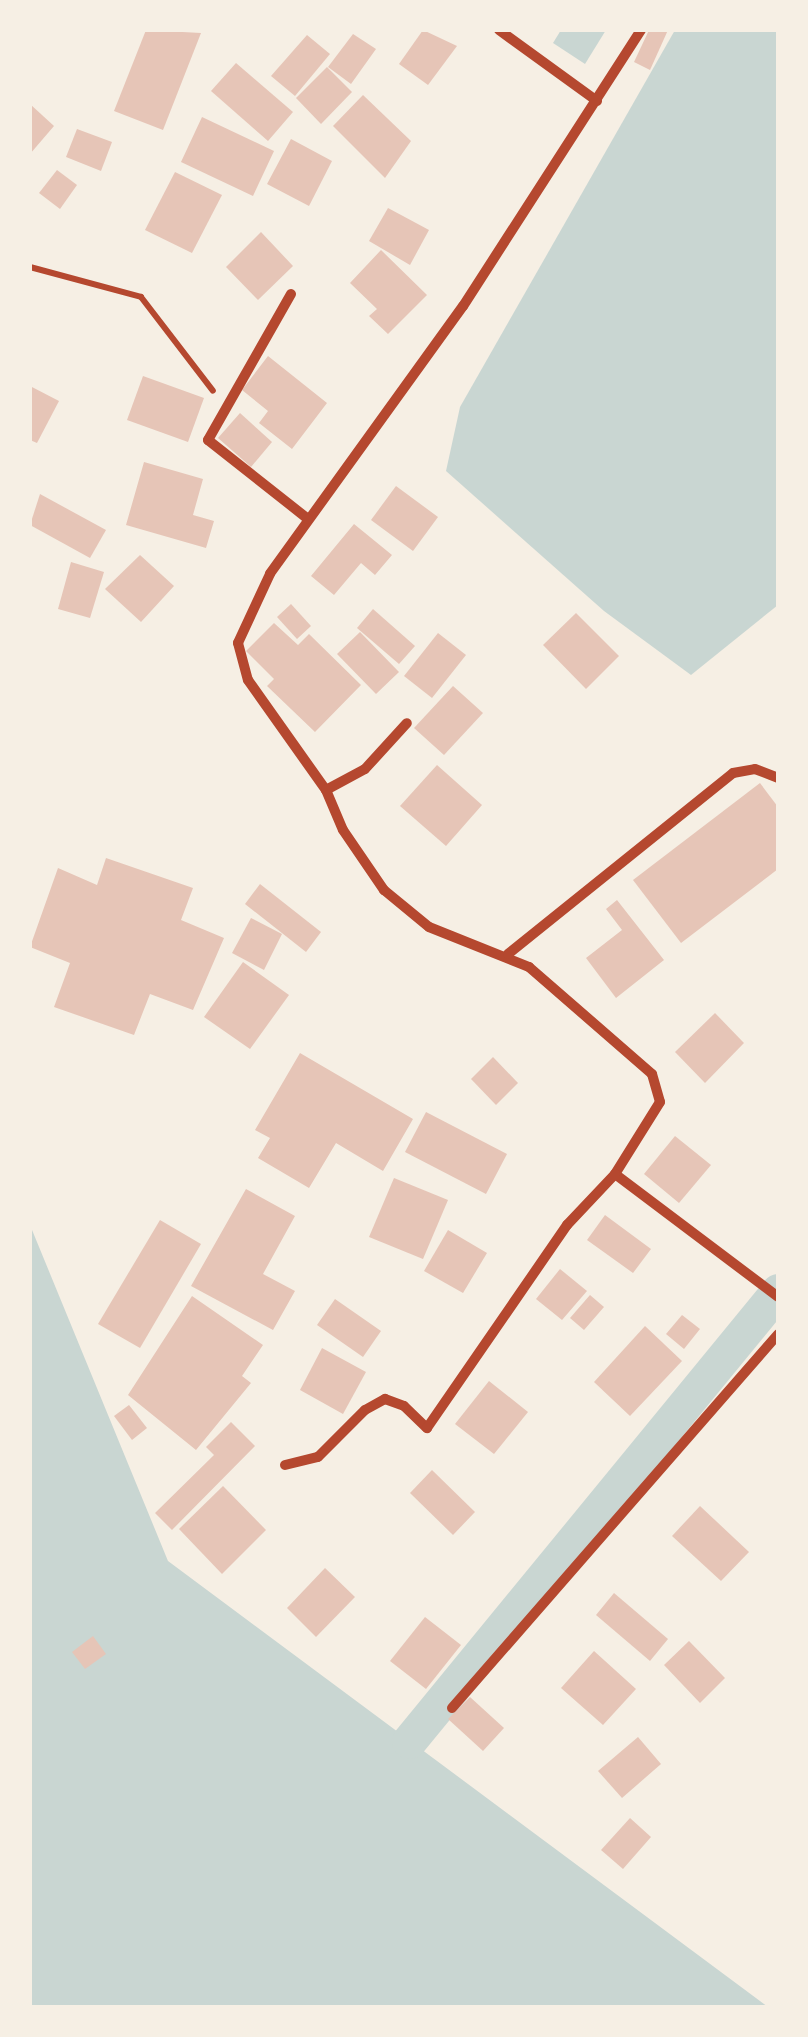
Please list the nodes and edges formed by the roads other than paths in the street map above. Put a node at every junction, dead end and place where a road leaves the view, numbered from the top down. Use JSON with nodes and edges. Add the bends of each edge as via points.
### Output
{"nodes":[{"id":1,"x":499,"y":30,"type":"edge"},
{"id":2,"x":641,"y":30,"type":"edge"},
{"id":3,"x":597,"y":101,"type":"junction"},
{"id":4,"x":291,"y":294,"type":"dead end"},
{"id":5,"x":308,"y":519,"type":"junction"},
{"id":6,"x":407,"y":723,"type":"dead end"},
{"id":7,"x":778,"y":778,"type":"edge"},
{"id":8,"x":326,"y":790,"type":"junction"},
{"id":9,"x":508,"y":954,"type":"junction"},
{"id":10,"x":615,"y":1174,"type":"junction"},
{"id":11,"x":778,"y":1297,"type":"edge"},
{"id":12,"x":778,"y":1334,"type":"edge"},
{"id":13,"x":285,"y":1465,"type":"dead end"},
{"id":14,"x":452,"y":1708,"type":"dead end"}],
"edges":[{"from":1,"to":3,"type":"street"},
{"from":2,"to":3,"type":"street"},
{"from":3,"to":5,"type":"street","via":[[463,306]]},
{"from":4,"to":5,"type":"street","via":[[208,440]]},
{"from":5,"to":8,"type":"street","via":[[270,574],[238,642],[248,680]]},
{"from":6,"to":8,"type":"street","via":[[365,768]]},
{"from":7,"to":9,"type":"street","via":[[756,769],[733,774]]},
{"from":8,"to":9,"type":"street","via":[[343,830],[384,890],[429,927]]},
{"from":9,"to":10,"type":"street","via":[[660,1087],[660,1102]]},
{"from":10,"to":11,"type":"street"},
{"from":10,"to":13,"type":"street","via":[[567,1225],[427,1428],[404,1406],[385,1399],[318,1457]]},
{"from":12,"to":14,"type":"street"}]}
